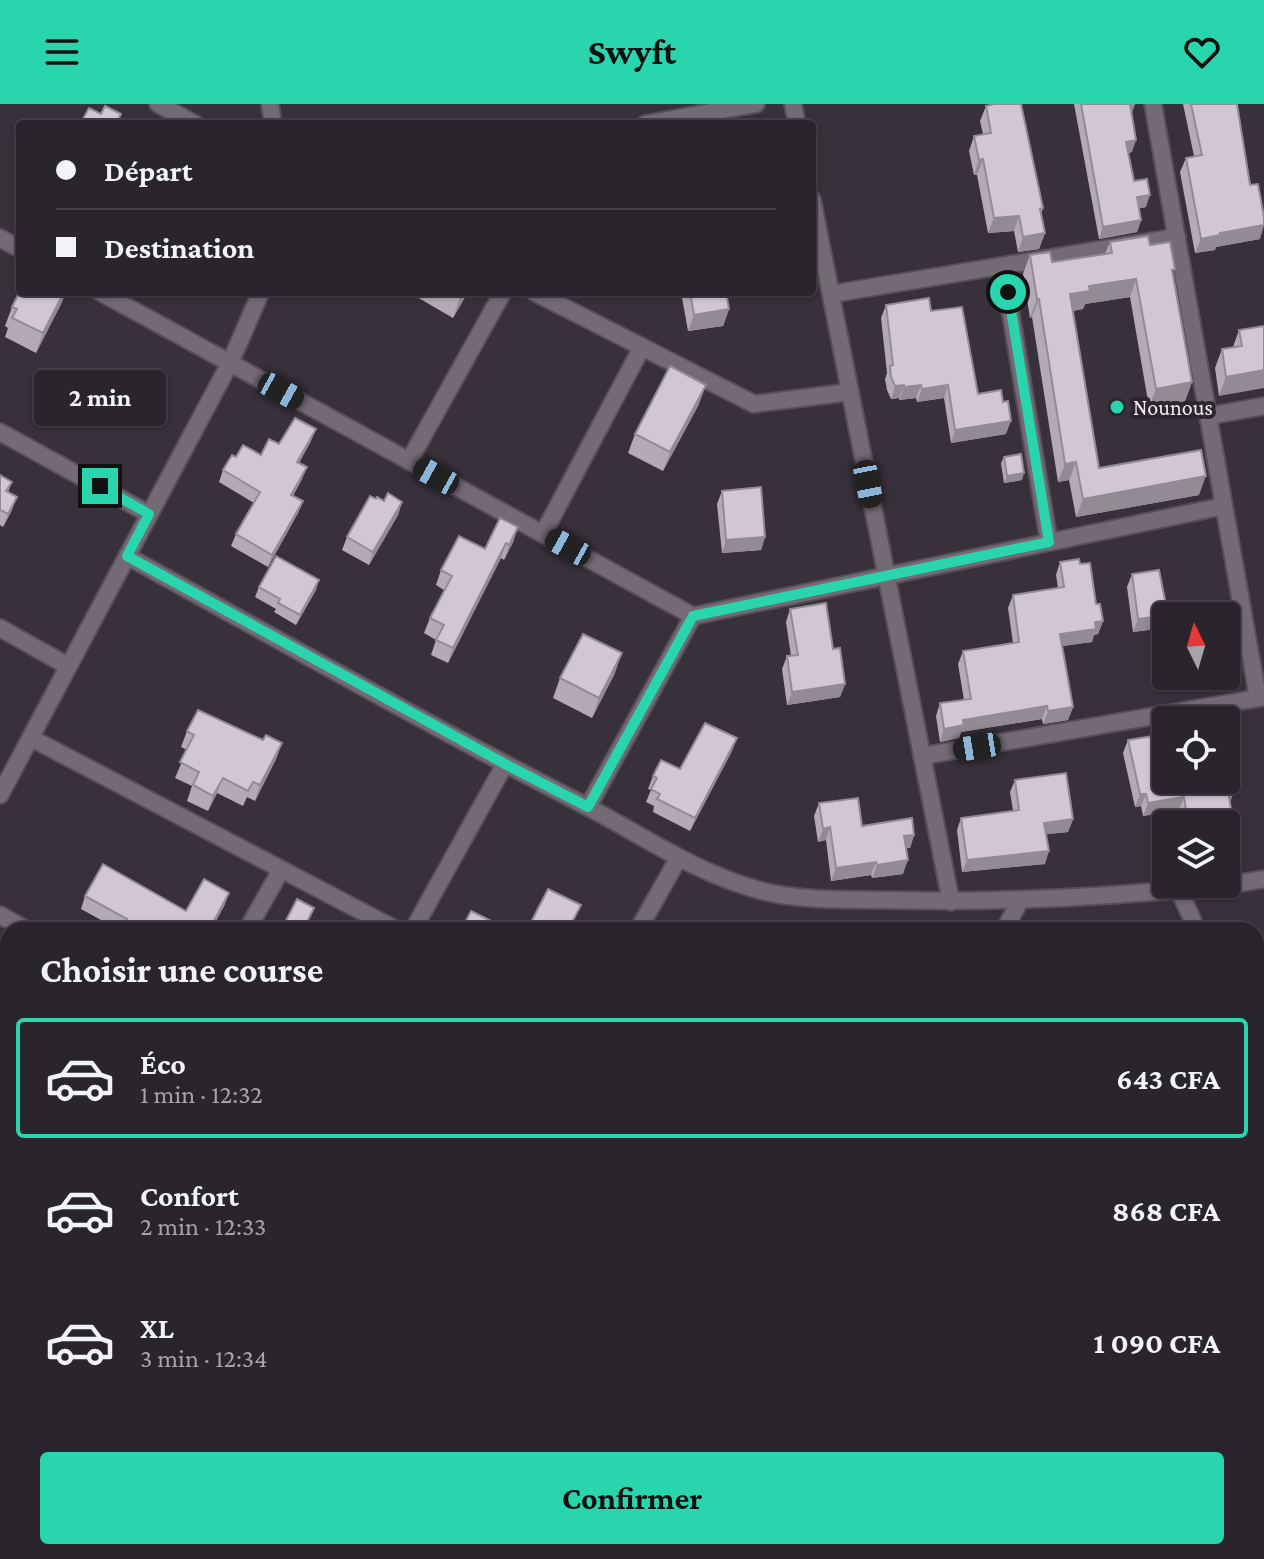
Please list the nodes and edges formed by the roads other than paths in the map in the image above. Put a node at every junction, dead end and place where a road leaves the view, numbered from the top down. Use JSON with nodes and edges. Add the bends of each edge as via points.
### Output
{"nodes":[{"id":1,"x":158,"y":104,"type":"edge"},
{"id":2,"x":756,"y":104,"type":"edge"},
{"id":3,"x":1153,"y":104,"type":"edge"},
{"id":4,"x":188,"y":120,"type":"edge"},
{"id":5,"x":667,"y":120,"type":"edge"},
{"id":6,"x":816,"y":219,"type":"edge"},
{"id":7,"x":1177,"y":237,"type":"junction"},
{"id":8,"x":1003,"y":267,"type":"junction"},
{"id":9,"x":831,"y":294,"type":"junction"},
{"id":10,"x":107,"y":296,"type":"edge"},
{"id":11,"x":259,"y":296,"type":"edge"},
{"id":12,"x":501,"y":296,"type":"edge"},
{"id":13,"x":542,"y":296,"type":"edge"},
{"id":14,"x":642,"y":347,"type":"junction"},
{"id":15,"x":230,"y":363,"type":"junction"},
{"id":16,"x":850,"y":392,"type":"junction"},
{"id":17,"x":1264,"y":406,"type":"edge"},
{"id":18,"x":1208,"y":416,"type":"junction"},
{"id":19,"x":0,"y":432,"type":"edge"},
{"id":20,"x":409,"y":461,"type":"junction"},
{"id":21,"x":1224,"y":506,"type":"junction"},
{"id":22,"x":149,"y":514,"type":"junction"},
{"id":23,"x":543,"y":534,"type":"junction"},
{"id":24,"x":1049,"y":542,"type":"junction"},
{"id":25,"x":127,"y":556,"type":"junction"},
{"id":26,"x":886,"y":576,"type":"junction"},
{"id":27,"x":693,"y":616,"type":"junction"},
{"id":28,"x":0,"y":628,"type":"edge"},
{"id":29,"x":68,"y":666,"type":"junction"},
{"id":30,"x":1261,"y":698,"type":"edge"},
{"id":31,"x":31,"y":738,"type":"junction"},
{"id":32,"x":922,"y":756,"type":"junction"},
{"id":33,"x":505,"y":764,"type":"junction"},
{"id":34,"x":0,"y":795,"type":"edge"},
{"id":35,"x":588,"y":807,"type":"junction"},
{"id":36,"x":678,"y":859,"type":"junction"},
{"id":37,"x":281,"y":870,"type":"junction"},
{"id":38,"x":1264,"y":879,"type":"edge"},
{"id":39,"x":1240,"y":882,"type":"edge"},
{"id":40,"x":1152,"y":892,"type":"edge"},
{"id":41,"x":1183,"y":898,"type":"edge"},
{"id":42,"x":1020,"y":901,"type":"junction"},
{"id":43,"x":951,"y":902,"type":"junction"},
{"id":44,"x":252,"y":922,"type":"edge"},
{"id":45,"x":382,"y":922,"type":"edge"},
{"id":46,"x":417,"y":922,"type":"edge"},
{"id":47,"x":643,"y":922,"type":"edge"},
{"id":48,"x":1008,"y":922,"type":"edge"},
{"id":49,"x":1193,"y":922,"type":"edge"}],
"edges":[{"from":1,"to":4,"type":"street"},
{"from":2,"to":5,"type":"street"},
{"from":3,"to":7,"type":"street"},
{"from":6,"to":9,"type":"street"},
{"from":7,"to":8,"type":"street"},
{"from":7,"to":18,"type":"street"},
{"from":8,"to":9,"type":"street"},
{"from":8,"to":24,"type":"street"},
{"from":9,"to":16,"type":"street"},
{"from":10,"to":15,"type":"street"},
{"from":11,"to":15,"type":"street"},
{"from":12,"to":20,"type":"street"},
{"from":13,"to":14,"type":"street"},
{"from":14,"to":16,"type":"street","via":[[754,404]]},
{"from":14,"to":23,"type":"street"},
{"from":15,"to":20,"type":"street"},
{"from":15,"to":22,"type":"street"},
{"from":16,"to":26,"type":"street"},
{"from":17,"to":18,"type":"street"},
{"from":18,"to":21,"type":"street"},
{"from":19,"to":22,"type":"street"},
{"from":20,"to":23,"type":"street"},
{"from":21,"to":24,"type":"street"},
{"from":21,"to":30,"type":"street"},
{"from":22,"to":25,"type":"street"},
{"from":23,"to":27,"type":"street"},
{"from":24,"to":26,"type":"street"},
{"from":25,"to":29,"type":"street"},
{"from":25,"to":33,"type":"street"},
{"from":26,"to":27,"type":"street"},
{"from":26,"to":32,"type":"street"},
{"from":27,"to":35,"type":"street"},
{"from":28,"to":29,"type":"street"},
{"from":29,"to":31,"type":"street"},
{"from":30,"to":32,"type":"street"},
{"from":31,"to":34,"type":"street"},
{"from":31,"to":37,"type":"street"},
{"from":32,"to":43,"type":"street"},
{"from":33,"to":35,"type":"street"},
{"from":33,"to":46,"type":"street"},
{"from":35,"to":36,"type":"street"},
{"from":36,"to":43,"type":"street","via":[[778,894]]},
{"from":36,"to":47,"type":"street"},
{"from":37,"to":44,"type":"street"},
{"from":37,"to":45,"type":"street"},
{"from":38,"to":39,"type":"street"},
{"from":40,"to":42,"type":"street"},
{"from":41,"to":49,"type":"street"},
{"from":42,"to":43,"type":"street"},
{"from":42,"to":48,"type":"street"}]}
